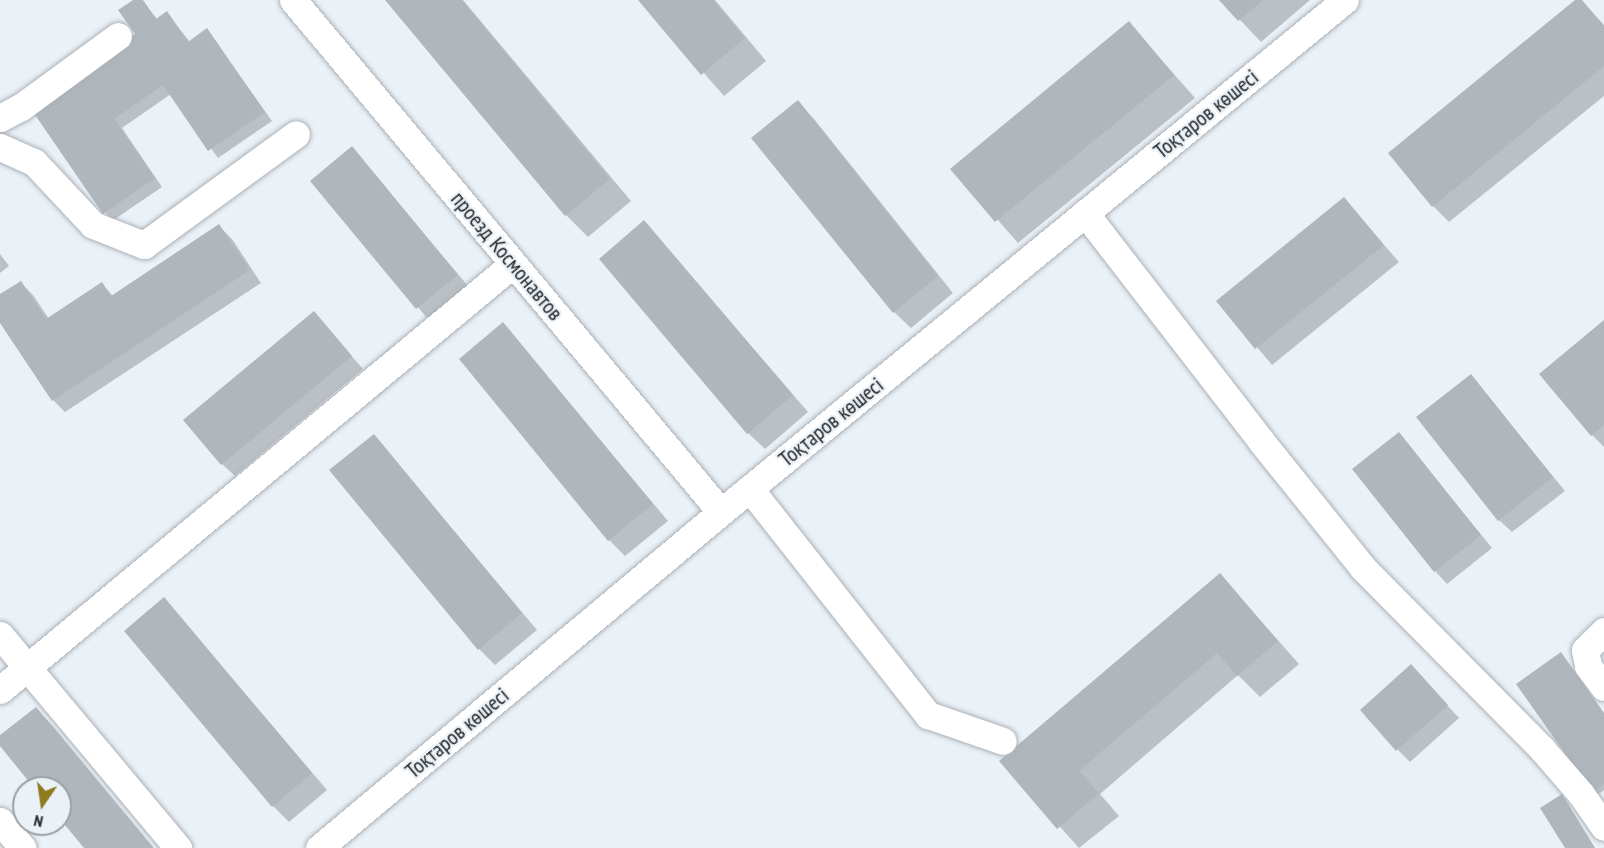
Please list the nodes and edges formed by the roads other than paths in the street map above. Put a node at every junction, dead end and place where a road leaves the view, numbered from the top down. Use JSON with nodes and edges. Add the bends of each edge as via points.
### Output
{"nodes":[{"id":1,"x":293,"y":0,"type":"edge"},
{"id":2,"x":1345,"y":0,"type":"edge"},
{"id":3,"x":118,"y":36,"type":"dead end"},
{"id":4,"x":0,"y":118,"type":"edge"},
{"id":5,"x":296,"y":134,"type":"dead end"},
{"id":6,"x":0,"y":147,"type":"edge"},
{"id":7,"x":1085,"y":213,"type":"junction"},
{"id":8,"x":513,"y":264,"type":"junction"},
{"id":9,"x":750,"y":489,"type":"junction"},
{"id":10,"x":721,"y":512,"type":"junction"},
{"id":11,"x":1604,"y":631,"type":"edge"},
{"id":12,"x":0,"y":635,"type":"edge"},
{"id":13,"x":27,"y":668,"type":"junction"},
{"id":14,"x":1604,"y":687,"type":"edge"},
{"id":15,"x":0,"y":690,"type":"edge"},
{"id":16,"x":1003,"y":741,"type":"dead end"},
{"id":17,"x":1,"y":823,"type":"edge"},
{"id":18,"x":1604,"y":827,"type":"edge"},
{"id":19,"x":23,"y":848,"type":"edge"},
{"id":20,"x":178,"y":848,"type":"edge"},
{"id":21,"x":319,"y":848,"type":"edge"}],
"edges":[{"from":1,"to":8,"type":"street","name":"проезд Космонавтов"},
{"from":2,"to":7,"type":"street","name":"Тоқтаров көшесі"},
{"from":3,"to":4,"type":"street"},
{"from":5,"to":6,"type":"street","via":[[144,245],[93,225],[34,162]]},
{"from":7,"to":9,"type":"street","name":"Тоқтаров көшесі"},
{"from":7,"to":18,"type":"street","via":[[1363,568],[1542,749]]},
{"from":8,"to":10,"type":"street","name":"проезд Космонавтов"},
{"from":8,"to":13,"type":"street"},
{"from":9,"to":10,"type":"street","name":"Тоқтаров көшесі"},
{"from":9,"to":16,"type":"street","via":[[928,715]]},
{"from":10,"to":21,"type":"street","name":"Тоқтаров көшесі"},
{"from":11,"to":14,"type":"street","via":[[1585,650],[1588,666]]},
{"from":12,"to":13,"type":"street"},
{"from":13,"to":15,"type":"street"},
{"from":13,"to":20,"type":"street"},
{"from":17,"to":19,"type":"street"}]}
